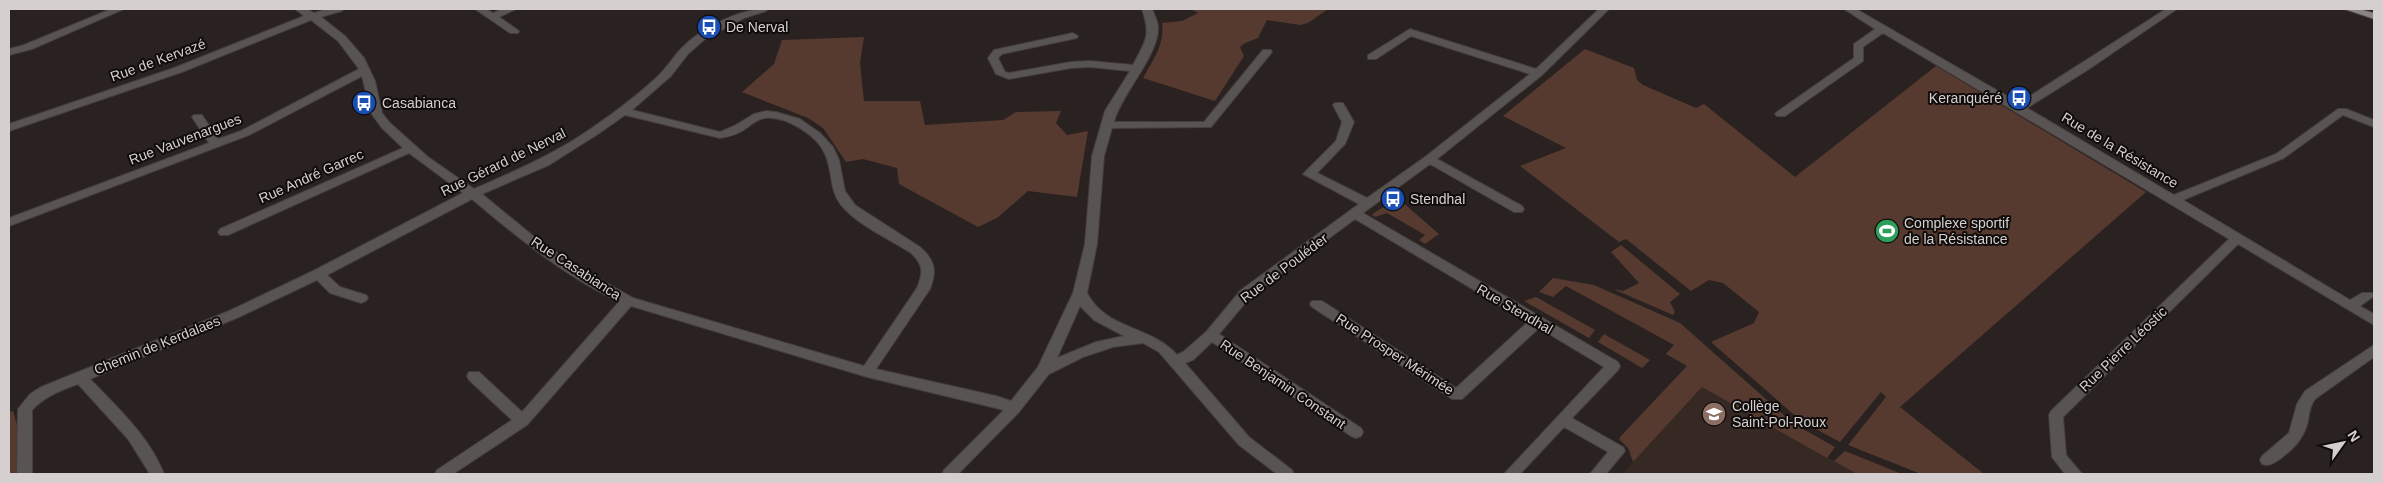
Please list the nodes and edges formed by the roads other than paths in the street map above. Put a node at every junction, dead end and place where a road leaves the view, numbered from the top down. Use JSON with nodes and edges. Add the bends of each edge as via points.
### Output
{"nodes":[{"id":1,"x":119,"y":9,"type":"edge"},
{"id":2,"x":300,"y":9,"type":"edge"},
{"id":3,"x":338,"y":9,"type":"edge"},
{"id":4,"x":511,"y":9,"type":"edge"},
{"id":5,"x":762,"y":9,"type":"edge"},
{"id":6,"x":1146,"y":9,"type":"edge"},
{"id":7,"x":1604,"y":9,"type":"edge"},
{"id":8,"x":1849,"y":9,"type":"edge"},
{"id":9,"x":2172,"y":9,"type":"edge"},
{"id":10,"x":2349,"y":9,"type":"edge"},
{"id":11,"x":485,"y":11,"type":"edge"},
{"id":12,"x":315,"y":16,"type":"junction"},
{"id":13,"x":2374,"y":16,"type":"edge"},
{"id":14,"x":1883,"y":28,"type":"junction"},
{"id":15,"x":514,"y":31,"type":"dead end"},
{"id":16,"x":1073,"y":36,"type":"dead end"},
{"id":17,"x":9,"y":52,"type":"edge"},
{"id":18,"x":1267,"y":52,"type":"dead end"},
{"id":19,"x":1372,"y":57,"type":"dead end"},
{"id":20,"x":1137,"y":68,"type":"junction"},
{"id":21,"x":366,"y":70,"type":"junction"},
{"id":22,"x":1538,"y":72,"type":"junction"},
{"id":23,"x":1339,"y":105,"type":"dead end"},
{"id":24,"x":2019,"y":108,"type":"junction"},
{"id":25,"x":624,"y":111,"type":"junction"},
{"id":26,"x":1781,"y":114,"type":"dead end"},
{"id":27,"x":198,"y":117,"type":"dead end"},
{"id":28,"x":2374,"y":124,"type":"edge"},
{"id":29,"x":1106,"y":126,"type":"junction"},
{"id":30,"x":9,"y":128,"type":"edge"},
{"id":31,"x":214,"y":144,"type":"junction"},
{"id":32,"x":412,"y":148,"type":"junction"},
{"id":33,"x":1430,"y":159,"type":"junction"},
{"id":34,"x":474,"y":194,"type":"junction"},
{"id":35,"x":2173,"y":200,"type":"junction"},
{"id":36,"x":1369,"y":204,"type":"junction"},
{"id":37,"x":1518,"y":209,"type":"dead end"},
{"id":38,"x":1355,"y":214,"type":"junction"},
{"id":39,"x":9,"y":222,"type":"edge"},
{"id":40,"x":224,"y":232,"type":"dead end"},
{"id":41,"x":2237,"y":238,"type":"junction"},
{"id":42,"x":318,"y":274,"type":"junction"},
{"id":43,"x":1080,"y":293,"type":"junction"},
{"id":44,"x":2368,"y":296,"type":"dead end"},
{"id":45,"x":361,"y":298,"type":"dead end"},
{"id":46,"x":628,"y":302,"type":"junction"},
{"id":47,"x":1317,"y":304,"type":"dead end"},
{"id":48,"x":2351,"y":305,"type":"junction"},
{"id":49,"x":234,"y":314,"type":"joint"},
{"id":50,"x":2374,"y":320,"type":"edge"},
{"id":51,"x":1537,"y":322,"type":"junction"},
{"id":52,"x":1211,"y":335,"type":"junction"},
{"id":53,"x":1148,"y":340,"type":"junction"},
{"id":54,"x":2374,"y":350,"type":"edge"},
{"id":55,"x":1175,"y":362,"type":"junction"},
{"id":56,"x":1044,"y":370,"type":"junction"},
{"id":57,"x":867,"y":372,"type":"junction"},
{"id":58,"x":474,"y":376,"type":"dead end"},
{"id":59,"x":80,"y":377,"type":"junction"},
{"id":60,"x":1014,"y":408,"type":"junction"},
{"id":61,"x":1563,"y":420,"type":"junction"},
{"id":62,"x":522,"y":421,"type":"junction"},
{"id":63,"x":1356,"y":432,"type":"dead end"},
{"id":64,"x":2267,"y":460,"type":"dead end"},
{"id":65,"x":24,"y":474,"type":"edge"},
{"id":66,"x":157,"y":474,"type":"edge"},
{"id":67,"x":442,"y":474,"type":"edge"},
{"id":68,"x":949,"y":474,"type":"edge"},
{"id":69,"x":1287,"y":474,"type":"edge"},
{"id":70,"x":1511,"y":474,"type":"edge"},
{"id":71,"x":1597,"y":474,"type":"edge"},
{"id":72,"x":2074,"y":474,"type":"edge"}],
"edges":[{"from":1,"to":17,"type":"street"},
{"from":2,"to":12,"type":"street","name":"Rue Casabianca"},
{"from":3,"to":12,"type":"street","name":"Rue de Kervazé"},
{"from":4,"to":11,"type":"street"},
{"from":5,"to":25,"type":"street","name":"Rue Gérard de Nerval","via":[[740,16],[701,37],[667,74]]},
{"from":6,"to":20,"type":"street","via":[[1153,26],[1152,38]]},
{"from":7,"to":22,"type":"street","name":"Rue de Pouléder"},
{"from":8,"to":14,"type":"street","name":"Rue de la Résistance"},
{"from":9,"to":24,"type":"street"},
{"from":10,"to":13,"type":"main road"},
{"from":11,"to":15,"type":"street"},
{"from":12,"to":21,"type":"street","name":"Rue Casabianca","via":[[352,50]]},
{"from":12,"to":30,"type":"street","name":"Rue de Kervazé","via":[[178,70]]},
{"from":14,"to":24,"type":"street","name":"Rue de la Résistance"},
{"from":14,"to":26,"type":"street","via":[[1858,46],[1858,59]]},
{"from":16,"to":20,"type":"street","via":[[998,52],[994,58],[1001,74],[1009,76],[1071,65]]},
{"from":18,"to":29,"type":"street","via":[[1207,125]]},
{"from":19,"to":22,"type":"street","via":[[1410,32]]},
{"from":20,"to":29,"type":"street","via":[[1111,111]]},
{"from":21,"to":31,"type":"street","name":"Rue Vauvenargues","via":[[245,132]]},
{"from":21,"to":32,"type":"street","name":"Rue Casabianca","via":[[379,118]]},
{"from":22,"to":33,"type":"street","name":"Rue de Pouléder"},
{"from":23,"to":36,"type":"street","via":[[1348,122],[1341,142],[1309,174]]},
{"from":24,"to":35,"type":"street","name":"Rue de la Résistance"},
{"from":25,"to":34,"type":"street","name":"Rue Gérard de Nerval","via":[[545,162]]},
{"from":25,"to":57,"type":"street","via":[[720,135],[762,114],[774,114],[792,120],[824,144],[833,158],[835,185],[840,197],[874,227],[918,252],[928,266],[923,289]]},
{"from":27,"to":31,"type":"street"},
{"from":28,"to":35,"type":"street","via":[[2342,111],[2280,156]]},
{"from":29,"to":43,"type":"street","via":[[1098,156],[1091,244]]},
{"from":31,"to":39,"type":"street","name":"Rue Vauvenargues"},
{"from":32,"to":34,"type":"street","name":"Rue Casabianca"},
{"from":32,"to":40,"type":"street","name":"Rue André Garrec"},
{"from":33,"to":36,"type":"street","name":"Rue de Pouléder"},
{"from":33,"to":37,"type":"street"},
{"from":34,"to":42,"type":"street","name":"Rue Gérard de Nerval","via":[[456,200]]},
{"from":34,"to":46,"type":"street","name":"Rue Casabianca","via":[[549,253]]},
{"from":35,"to":41,"type":"street","name":"Rue de la Résistance"},
{"from":36,"to":38,"type":"street","name":"Rue de Pouléder"},
{"from":38,"to":51,"type":"street","name":"Rue Stendhal"},
{"from":38,"to":52,"type":"street","name":"Rue de Pouléder","via":[[1246,293]]},
{"from":41,"to":48,"type":"street","name":"Rue de la Résistance"},
{"from":41,"to":72,"type":"street","name":"Rue Pierre Léostic","via":[[2056,415],[2059,457]]},
{"from":42,"to":45,"type":"street","via":[[335,290]]},
{"from":42,"to":49,"type":"street","name":"Rue Gérard de Nerval"},
{"from":43,"to":53,"type":"street","via":[[1089,309],[1100,317],[1125,332]]},
{"from":43,"to":56,"type":"street"},
{"from":44,"to":48,"type":"street"},
{"from":46,"to":57,"type":"street","name":"Rue Casabianca"},
{"from":46,"to":62,"type":"street"},
{"from":47,"to":51,"type":"street","name":"Rue Prosper Mérimée","via":[[1457,395]]},
{"from":48,"to":50,"type":"street","name":"Rue de la Résistance"},
{"from":49,"to":59,"type":"street","name":"Chemin de Kerdalaes"},
{"from":51,"to":61,"type":"street","name":"Rue Stendhal","via":[[1613,366]]},
{"from":52,"to":55,"type":"street","name":"Rue de Pouléder","via":[[1188,356]]},
{"from":52,"to":63,"type":"street","name":"Rue Benjamin Constant"},
{"from":53,"to":55,"type":"street","via":[[1164,349]]},
{"from":53,"to":56,"type":"street","via":[[1126,339],[1082,350]]},
{"from":54,"to":64,"type":"street","via":[[2310,395],[2305,401],[2298,432]]},
{"from":55,"to":69,"type":"street","via":[[1244,441]]},
{"from":56,"to":60,"type":"street"},
{"from":57,"to":60,"type":"street","name":"Rue Casabianca","via":[[996,401]]},
{"from":58,"to":62,"type":"street"},
{"from":59,"to":65,"type":"street","name":"Chemin de Kerdalaes","via":[[46,391],[25,409]]},
{"from":59,"to":66,"type":"street","name":"Chemin de Kerdalaes","via":[[124,424]]},
{"from":60,"to":68,"type":"street"},
{"from":61,"to":70,"type":"street","name":"Rue Stendhal"},
{"from":61,"to":71,"type":"street","via":[[1618,451]]},
{"from":62,"to":67,"type":"street"}]}
